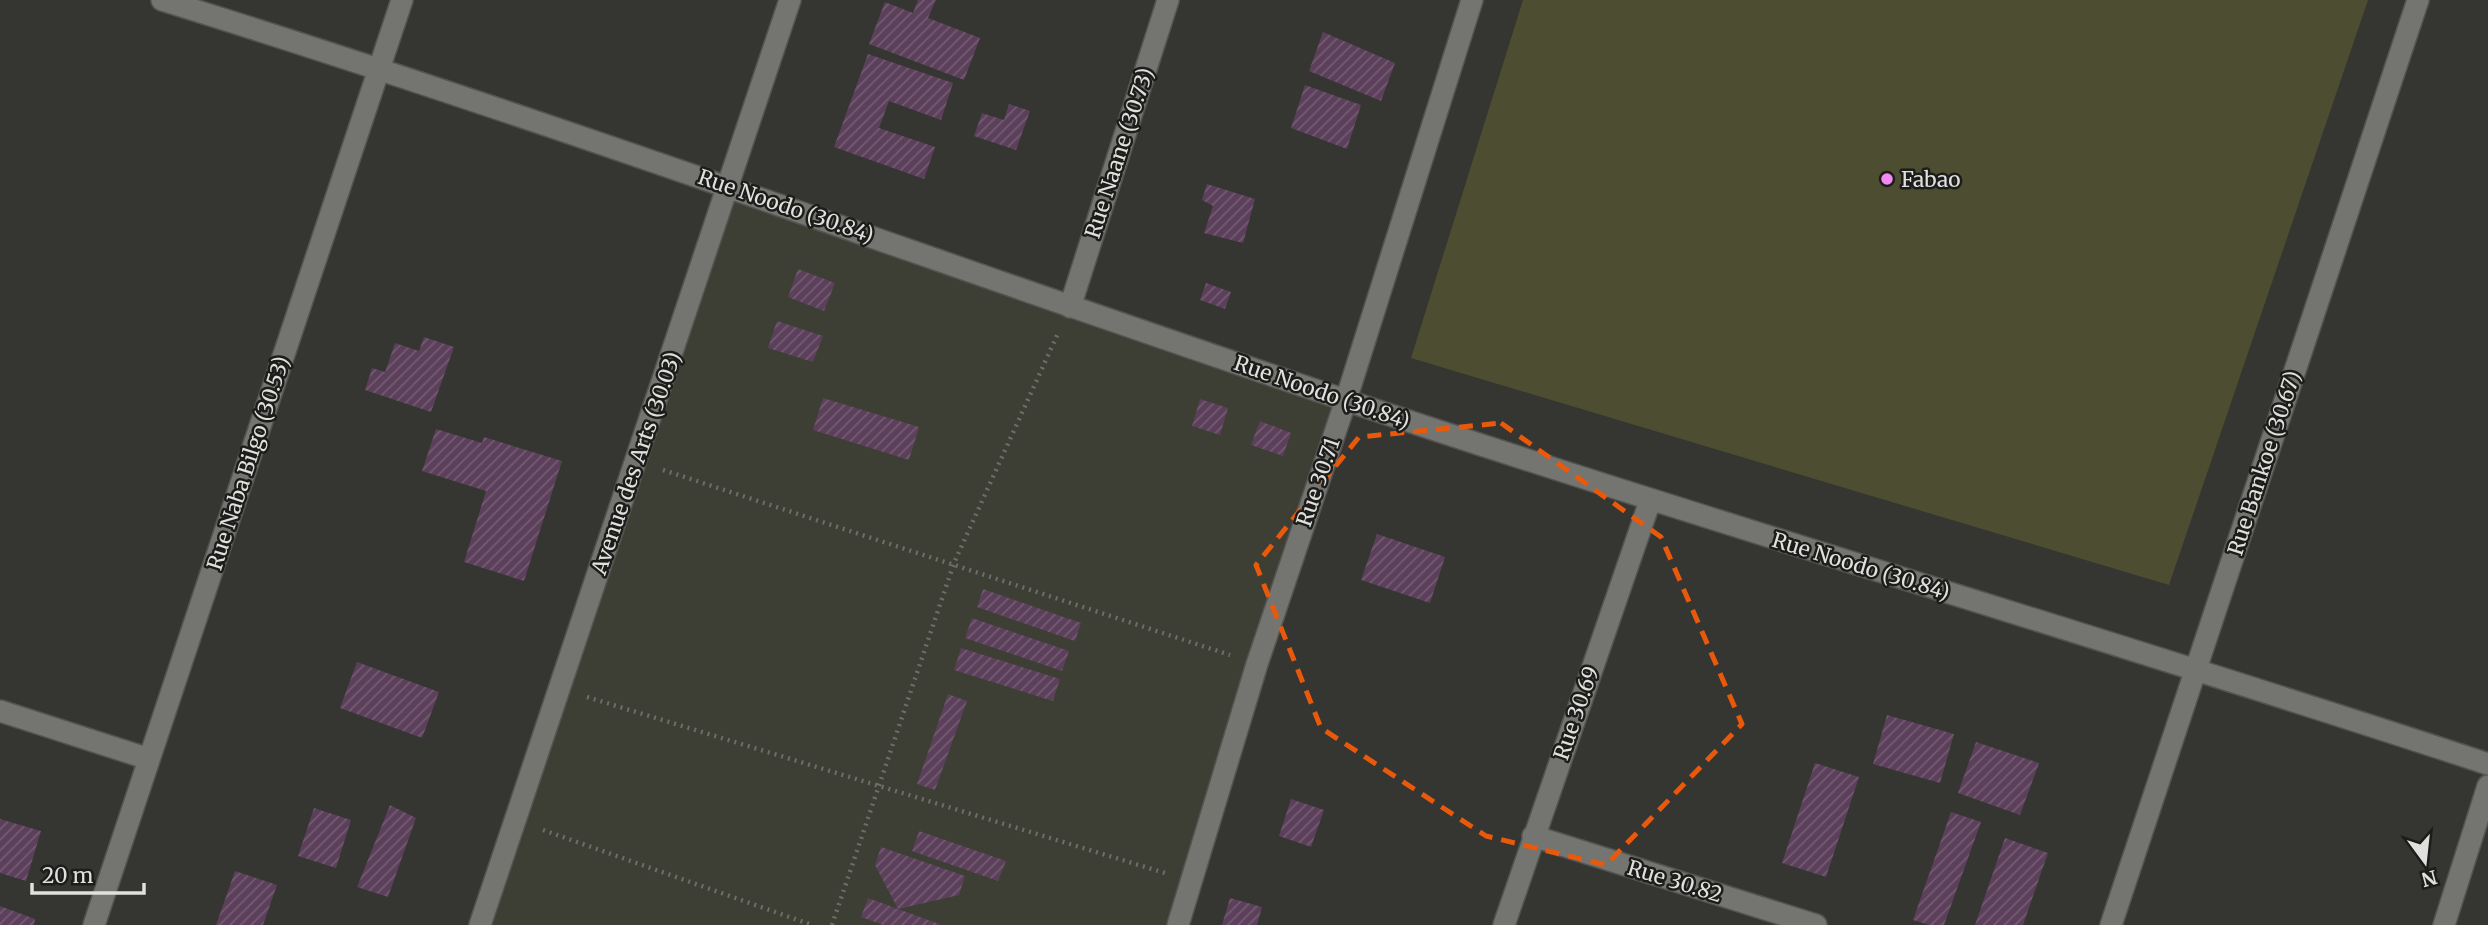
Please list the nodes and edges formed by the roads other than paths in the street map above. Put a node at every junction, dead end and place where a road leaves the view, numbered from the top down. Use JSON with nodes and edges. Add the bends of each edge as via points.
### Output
{"nodes":[{"id":1,"x":162,"y":0,"type":"edge"},
{"id":2,"x":402,"y":0,"type":"edge"},
{"id":3,"x":790,"y":0,"type":"edge"},
{"id":4,"x":1168,"y":0,"type":"edge"},
{"id":5,"x":1472,"y":0,"type":"edge"},
{"id":6,"x":2418,"y":0,"type":"edge"},
{"id":7,"x":380,"y":67,"type":"junction"},
{"id":8,"x":730,"y":186,"type":"junction"},
{"id":9,"x":1070,"y":307,"type":"junction"},
{"id":10,"x":1346,"y":400,"type":"junction"},
{"id":11,"x":1650,"y":501,"type":"junction"},
{"id":12,"x":2196,"y":668,"type":"junction"},
{"id":13,"x":0,"y":711,"type":"edge"},
{"id":14,"x":149,"y":759,"type":"junction"},
{"id":15,"x":2488,"y":764,"type":"edge"},
{"id":16,"x":2488,"y":786,"type":"edge"},
{"id":17,"x":1533,"y":836,"type":"junction"},
{"id":18,"x":94,"y":925,"type":"edge"},
{"id":19,"x":480,"y":925,"type":"edge"},
{"id":20,"x":1178,"y":925,"type":"edge"},
{"id":21,"x":1504,"y":925,"type":"edge"},
{"id":22,"x":1816,"y":925,"type":"edge"},
{"id":23,"x":2111,"y":925,"type":"edge"},
{"id":24,"x":2444,"y":925,"type":"edge"}],
"edges":[{"from":1,"to":7,"type":"street","name":"Rue Noodo (30.84)"},
{"from":2,"to":7,"type":"street","name":"Rue Naba Bilgo (30.53)"},
{"from":3,"to":8,"type":"street","name":"Avenue des Arts (30.03)"},
{"from":4,"to":9,"type":"street","name":"Rue Naane (30.73)"},
{"from":5,"to":10,"type":"street","name":"Rue 30.71"},
{"from":6,"to":12,"type":"street","name":"Rue Bankoe (30.67)"},
{"from":7,"to":8,"type":"street","name":"Rue Noodo (30.84)"},
{"from":7,"to":14,"type":"street","name":"Rue Naba Bilgo (30.53)"},
{"from":8,"to":9,"type":"street","name":"Rue Noodo (30.84)"},
{"from":8,"to":19,"type":"street","name":"Avenue des Arts (30.03)"},
{"from":9,"to":10,"type":"street","name":"Rue Noodo (30.84)"},
{"from":10,"to":11,"type":"street","name":"Rue Noodo (30.84)"},
{"from":10,"to":20,"type":"street","name":"Rue 30.71","via":[[1257,664]]},
{"from":11,"to":12,"type":"street","name":"Rue Noodo (30.84)"},
{"from":11,"to":17,"type":"street","name":"Rue 30.69"},
{"from":12,"to":15,"type":"street","name":"Rue Noodo (30.84)"},
{"from":12,"to":23,"type":"street","name":"Rue Bankoe (30.67)"},
{"from":13,"to":14,"type":"street"},
{"from":14,"to":18,"type":"street","name":"Rue Naba Bilgo (30.53)"},
{"from":16,"to":24,"type":"street"},
{"from":17,"to":21,"type":"street","name":"Rue 30.69"},
{"from":17,"to":22,"type":"street","name":"Rue 30.82"}]}
